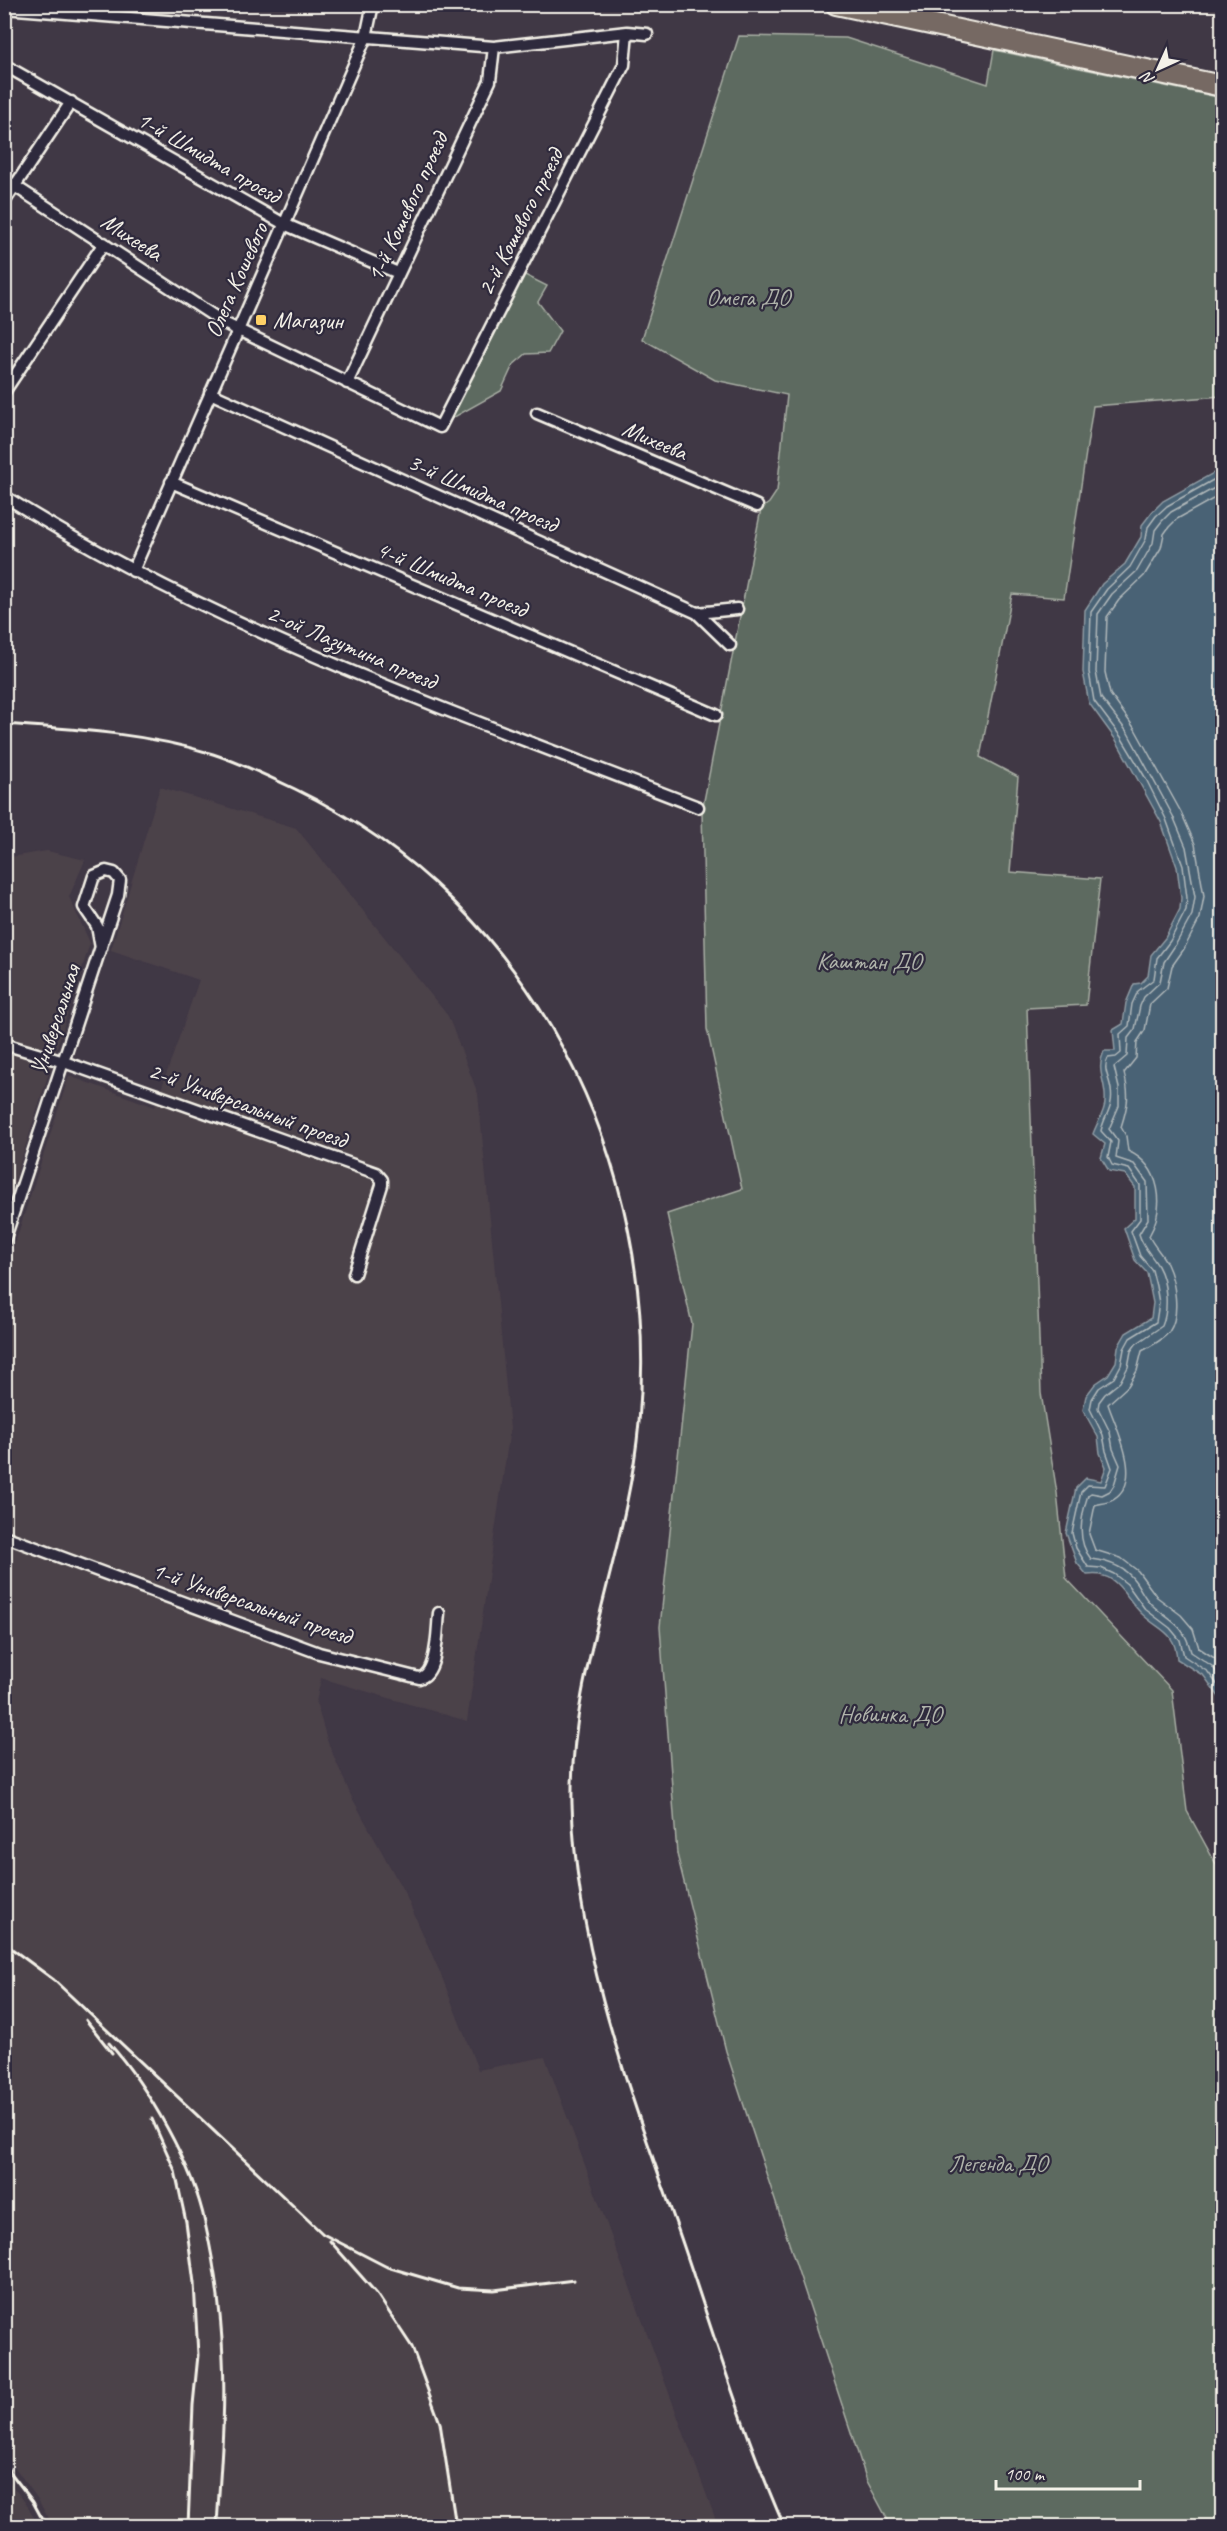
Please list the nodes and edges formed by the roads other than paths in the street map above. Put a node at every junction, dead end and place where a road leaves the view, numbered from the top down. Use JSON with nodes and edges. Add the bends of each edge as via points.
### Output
{"nodes":[{"id":1,"x":373,"y":4,"type":"edge"},
{"id":2,"x":836,"y":4,"type":"edge"},
{"id":3,"x":4,"y":8,"type":"edge"},
{"id":4,"x":627,"y":32,"type":"junction"},
{"id":5,"x":647,"y":34,"type":"dead end"},
{"id":6,"x":366,"y":37,"type":"junction"},
{"id":7,"x":494,"y":47,"type":"junction"},
{"id":8,"x":4,"y":65,"type":"edge"},
{"id":9,"x":1222,"y":87,"type":"edge"},
{"id":10,"x":71,"y":102,"type":"junction"},
{"id":11,"x":4,"y":179,"type":"edge"},
{"id":12,"x":15,"y":186,"type":"junction"},
{"id":13,"x":4,"y":202,"type":"edge"},
{"id":14,"x":284,"y":224,"type":"junction"},
{"id":15,"x":104,"y":243,"type":"junction"},
{"id":16,"x":398,"y":273,"type":"junction"},
{"id":17,"x":237,"y":330,"type":"junction"},
{"id":18,"x":348,"y":383,"type":"junction"},
{"id":19,"x":4,"y":392,"type":"edge"},
{"id":20,"x":210,"y":393,"type":"junction"},
{"id":21,"x":537,"y":413,"type":"dead end"},
{"id":22,"x":171,"y":482,"type":"junction"},
{"id":23,"x":4,"y":496,"type":"edge"},
{"id":24,"x":757,"y":506,"type":"dead end"},
{"id":25,"x":133,"y":571,"type":"junction"},
{"id":26,"x":737,"y":609,"type":"dead end"},
{"id":27,"x":697,"y":613,"type":"junction"},
{"id":28,"x":730,"y":645,"type":"dead end"},
{"id":29,"x":716,"y":715,"type":"dead end"},
{"id":30,"x":698,"y":807,"type":"dead end"},
{"id":31,"x":100,"y":948,"type":"junction"},
{"id":32,"x":4,"y":1044,"type":"edge"},
{"id":33,"x":64,"y":1062,"type":"junction"},
{"id":34,"x":4,"y":1241,"type":"edge"},
{"id":35,"x":354,"y":1274,"type":"dead end"},
{"id":36,"x":4,"y":1536,"type":"edge"},
{"id":37,"x":439,"y":1613,"type":"dead end"}],
"edges":[{"from":1,"to":6,"type":"street","name":"Олега Кошевого"},
{"from":2,"to":9,"type":"highway"},
{"from":3,"to":6,"type":"street"},
{"from":4,"to":5,"type":"street"},
{"from":4,"to":7,"type":"street"},
{"from":4,"to":18,"type":"street","name":"2-й Кошевого проезд","via":[[624,65],[440,428]]},
{"from":6,"to":7,"type":"street"},
{"from":6,"to":14,"type":"street","name":"Олега Кошевого"},
{"from":7,"to":16,"type":"street","name":"1-й Кошевого проезд","via":[[490,81]]},
{"from":8,"to":10,"type":"street","name":"1-й Шмидта проезд"},
{"from":10,"to":12,"type":"street"},
{"from":10,"to":14,"type":"street","name":"1-й Шмидта проезд"},
{"from":11,"to":12,"type":"street","name":"Михеева"},
{"from":12,"to":13,"type":"street"},
{"from":12,"to":15,"type":"street","name":"Михеева"},
{"from":14,"to":16,"type":"street","name":"1-й Шмидта проезд"},
{"from":14,"to":17,"type":"street","name":"Олега Кошевого"},
{"from":15,"to":17,"type":"street","name":"Михеева"},
{"from":15,"to":19,"type":"street"},
{"from":16,"to":18,"type":"street","name":"1-й Кошевого проезд"},
{"from":17,"to":18,"type":"street"},
{"from":17,"to":20,"type":"street","name":"Олега Кошевого"},
{"from":20,"to":22,"type":"street","name":"Олега Кошевого"},
{"from":20,"to":27,"type":"street","name":"3-й Шмидта проезд"},
{"from":21,"to":24,"type":"street","name":"Михеева"},
{"from":22,"to":25,"type":"street","name":"Олега Кошевого"},
{"from":22,"to":29,"type":"street","name":"4-й Шмидта проезд"},
{"from":23,"to":25,"type":"street","name":"2-ой Лазутина проезд"},
{"from":25,"to":30,"type":"street","name":"2-ой Лазутина проезд","via":[[347,670]]},
{"from":26,"to":27,"type":"street"},
{"from":27,"to":28,"type":"street","name":"3-й Шмидта проезд"},
{"from":31,"to":31,"type":"street","name":"Универсальная","via":[[121,884],[114,873],[106,871],[94,876],[84,902],[97,926]]},
{"from":31,"to":33,"type":"street","name":"Универсальная"},
{"from":32,"to":33,"type":"street","name":"2-й Универсальный проезд"},
{"from":33,"to":34,"type":"street","name":"Универсальная"},
{"from":33,"to":35,"type":"street","name":"2-й Универсальный проезд","via":[[381,1176],[382,1185]]},
{"from":36,"to":37,"type":"street","name":"1-й Универсальный проезд","via":[[319,1653],[419,1678],[432,1669]]}]}
